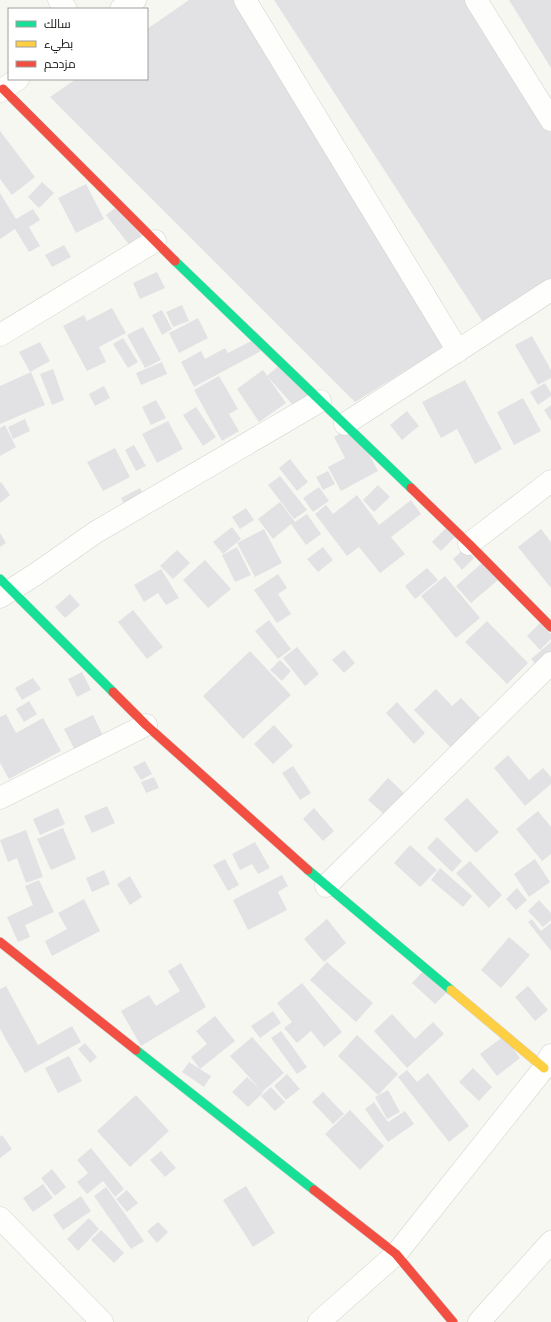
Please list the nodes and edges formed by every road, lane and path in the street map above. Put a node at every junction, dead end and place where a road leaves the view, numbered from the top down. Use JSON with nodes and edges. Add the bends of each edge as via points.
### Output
{"nodes":[{"id":1,"x":59,"y":0,"type":"edge"},
{"id":2,"x":135,"y":0,"type":"edge"},
{"id":3,"x":245,"y":0,"type":"edge"},
{"id":4,"x":476,"y":0,"type":"edge"},
{"id":5,"x":65,"y":8,"type":"edge"},
{"id":6,"x":123,"y":8,"type":"edge"},
{"id":7,"x":7,"y":86,"type":"edge"},
{"id":8,"x":551,"y":120,"type":"edge"},
{"id":9,"x":155,"y":241,"type":"junction"},
{"id":10,"x":551,"y":290,"type":"edge"},
{"id":11,"x":0,"y":335,"type":"edge"},
{"id":12,"x":458,"y":351,"type":"junction"},
{"id":13,"x":320,"y":401,"type":"junction"},
{"id":14,"x":345,"y":424,"type":"junction"},
{"id":15,"x":551,"y":481,"type":"edge"},
{"id":16,"x":469,"y":544,"type":"junction"},
{"id":17,"x":4,"y":589,"type":"edge"},
{"id":18,"x":551,"y":627,"type":"edge"},
{"id":19,"x":551,"y":663,"type":"edge"},
{"id":20,"x":146,"y":725,"type":"junction"},
{"id":21,"x":0,"y":798,"type":"edge"},
{"id":22,"x":326,"y":886,"type":"junction"},
{"id":23,"x":0,"y":942,"type":"edge"},
{"id":24,"x":547,"y":1061,"type":"edge"},
{"id":25,"x":0,"y":1218,"type":"edge"},
{"id":26,"x":551,"y":1242,"type":"edge"},
{"id":27,"x":396,"y":1254,"type":"junction"},
{"id":28,"x":102,"y":1322,"type":"edge"},
{"id":29,"x":319,"y":1322,"type":"edge"},
{"id":30,"x":453,"y":1322,"type":"edge"},
{"id":31,"x":479,"y":1322,"type":"edge"}],
"edges":[{"from":1,"to":5,"type":"street"},
{"from":2,"to":6,"type":"street"},
{"from":3,"to":12,"type":"street"},
{"from":4,"to":8,"type":"street"},
{"from":7,"to":9,"type":"street"},
{"from":9,"to":11,"type":"street"},
{"from":9,"to":13,"type":"street"},
{"from":10,"to":12,"type":"street"},
{"from":12,"to":14,"type":"street"},
{"from":13,"to":14,"type":"street"},
{"from":13,"to":17,"type":"street"},
{"from":14,"to":16,"type":"street"},
{"from":15,"to":16,"type":"street"},
{"from":16,"to":18,"type":"street"},
{"from":17,"to":20,"type":"street"},
{"from":19,"to":22,"type":"street"},
{"from":20,"to":21,"type":"street"},
{"from":20,"to":22,"type":"street"},
{"from":22,"to":24,"type":"street"},
{"from":23,"to":27,"type":"street"},
{"from":24,"to":27,"type":"street"},
{"from":25,"to":28,"type":"street"},
{"from":26,"to":31,"type":"street"},
{"from":27,"to":29,"type":"street"},
{"from":27,"to":30,"type":"street"}]}
